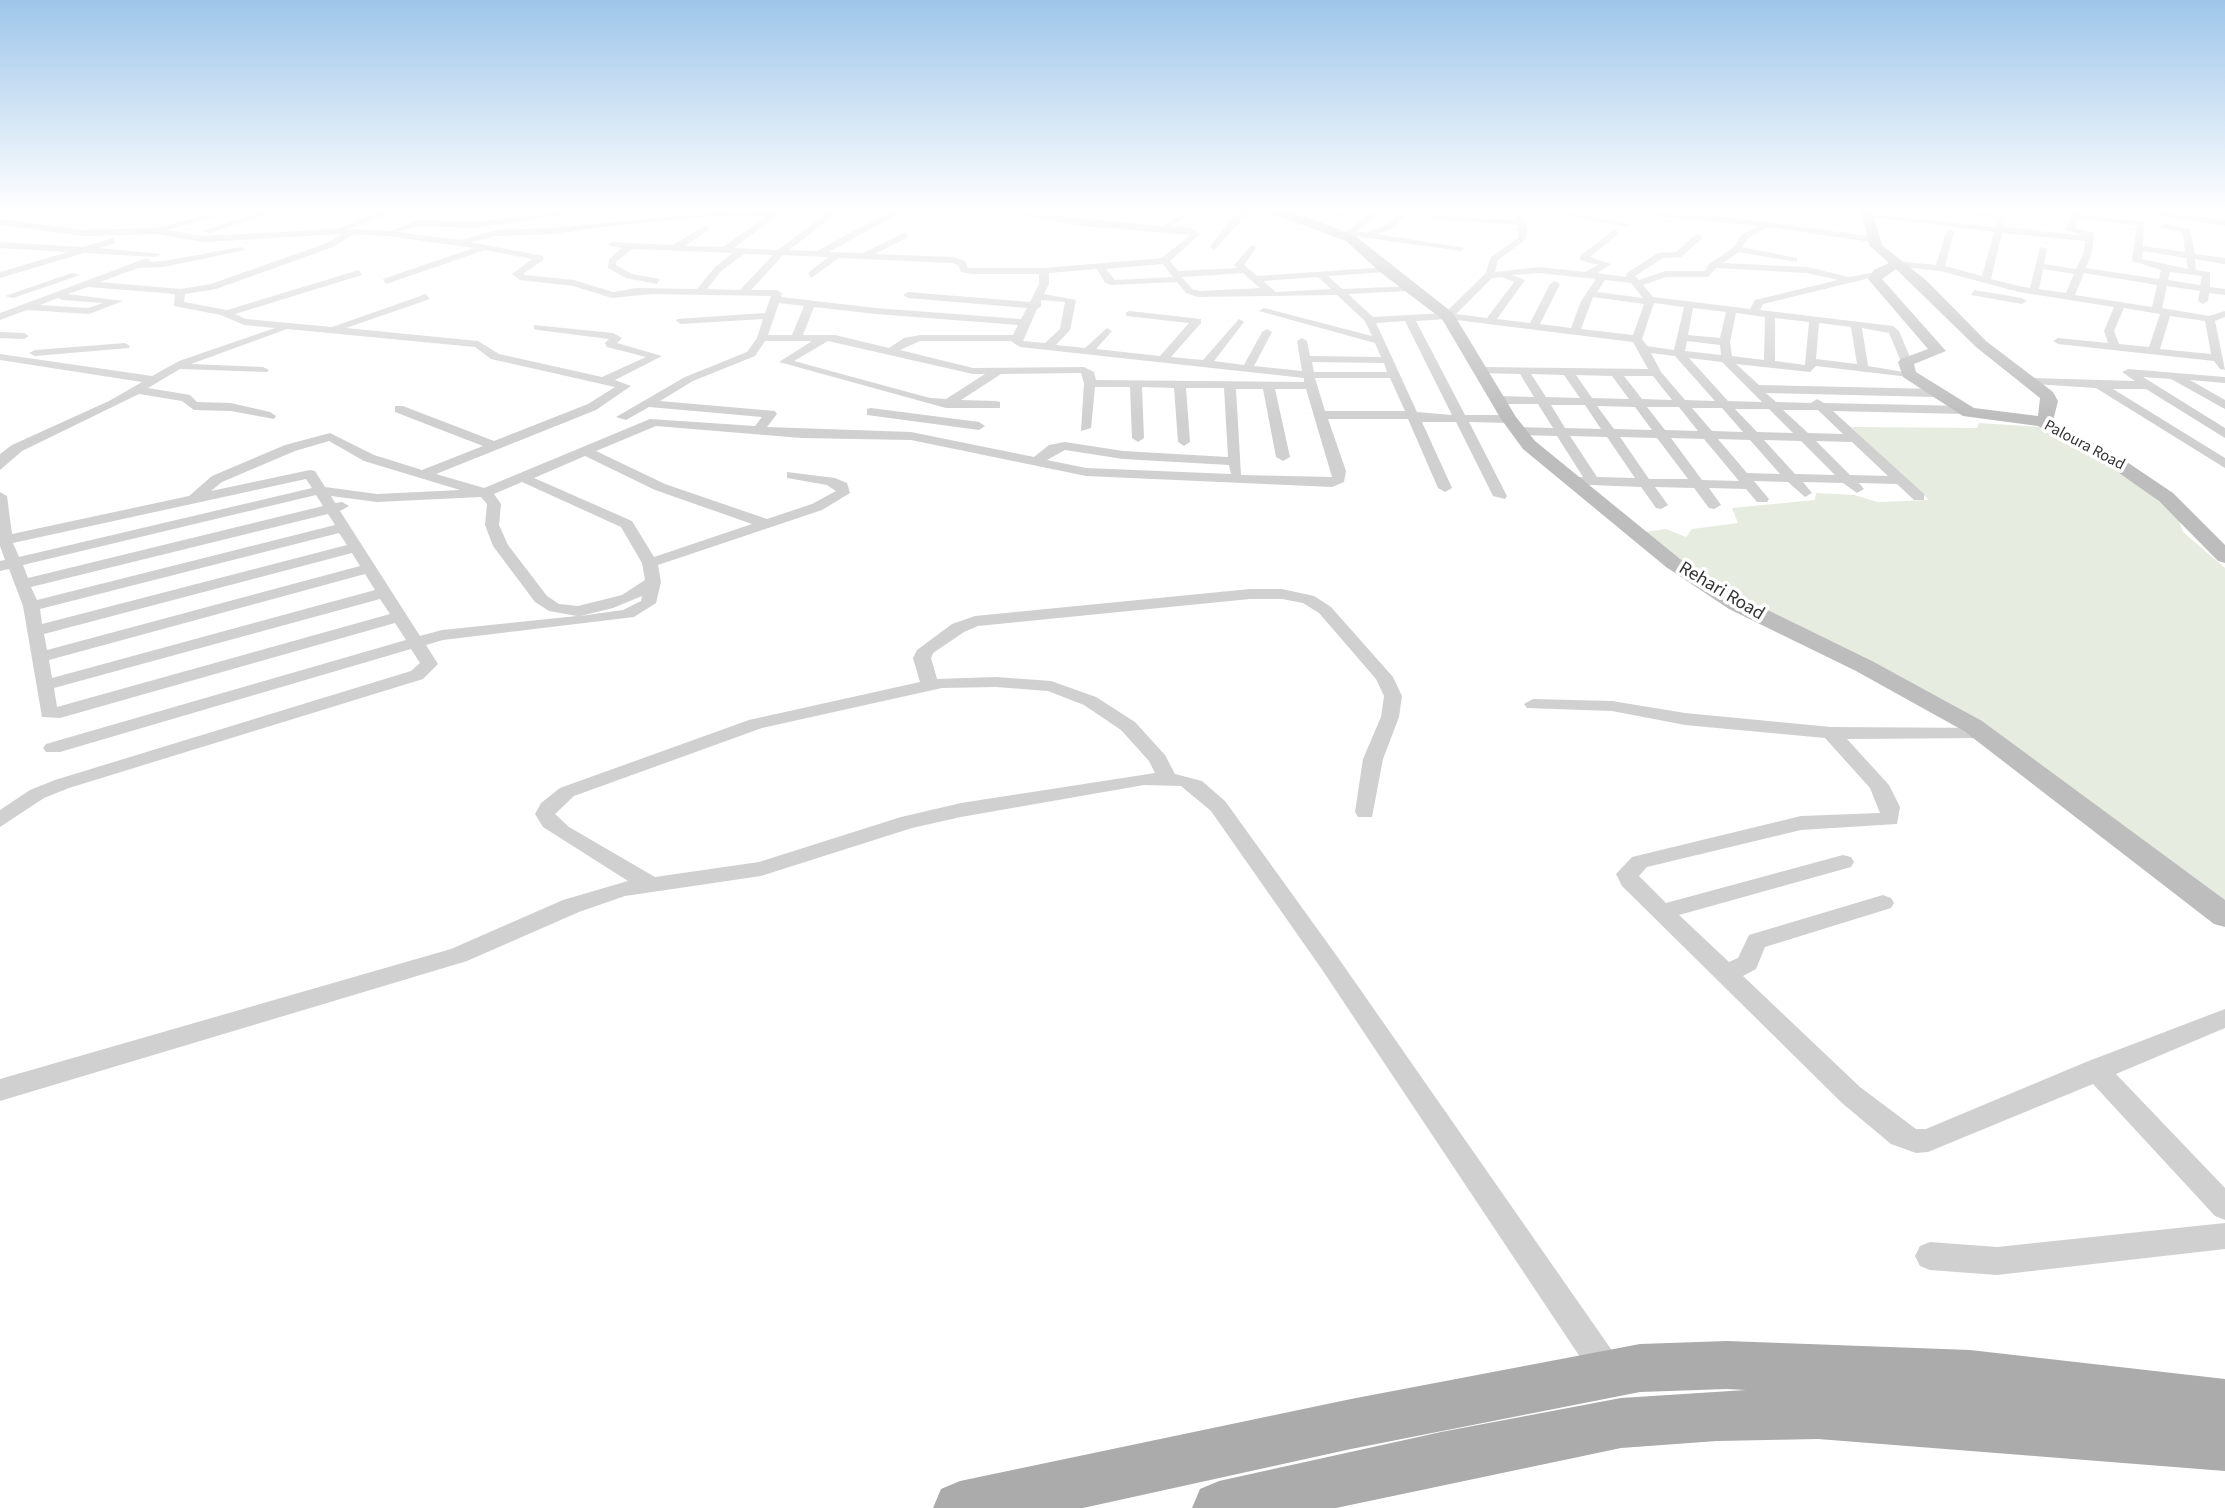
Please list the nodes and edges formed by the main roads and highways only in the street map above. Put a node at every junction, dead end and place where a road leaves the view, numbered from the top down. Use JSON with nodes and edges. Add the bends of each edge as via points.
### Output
{"nodes":[{"id":1,"x":1397,"y":278,"type":"edge"},
{"id":2,"x":1875,"y":278,"type":"edge"},
{"id":3,"x":1915,"y":278,"type":"edge"},
{"id":4,"x":1448,"y":316,"type":"joint"},
{"id":5,"x":1508,"y":417,"type":"joint"},
{"id":6,"x":2042,"y":422,"type":"junction"},
{"id":7,"x":2221,"y":549,"type":"edge"},
{"id":8,"x":2225,"y":916,"type":"edge"},
{"id":9,"x":2225,"y":1404,"type":"edge"},
{"id":10,"x":2225,"y":1445,"type":"edge"},
{"id":11,"x":960,"y":1508,"type":"edge"},
{"id":12,"x":1219,"y":1508,"type":"edge"}],
"edges":[{"from":1,"to":4,"type":"main road","name":"Rehari Road"},
{"from":2,"to":6,"type":"main road","name":"Paloura Road","via":[[1938,347],[1934,354],[1907,368],[1936,393],[1975,415]]},
{"from":3,"to":6,"type":"main road","via":[[1987,350],[2047,395],[2050,401]]},
{"from":4,"to":5,"type":"main road","name":"Rehari Road"},
{"from":5,"to":8,"type":"main road","name":"Rehari Road","via":[[1652,547],[1714,591],[1983,732]]},
{"from":6,"to":7,"type":"main road","name":"Paloura Road","via":[[2150,484]]},
{"from":9,"to":11,"type":"main road","via":[[1970,1375],[1727,1366],[1640,1368]]},
{"from":10,"to":12,"type":"main road","via":[[1818,1415],[1717,1416],[1621,1423]]}]}
